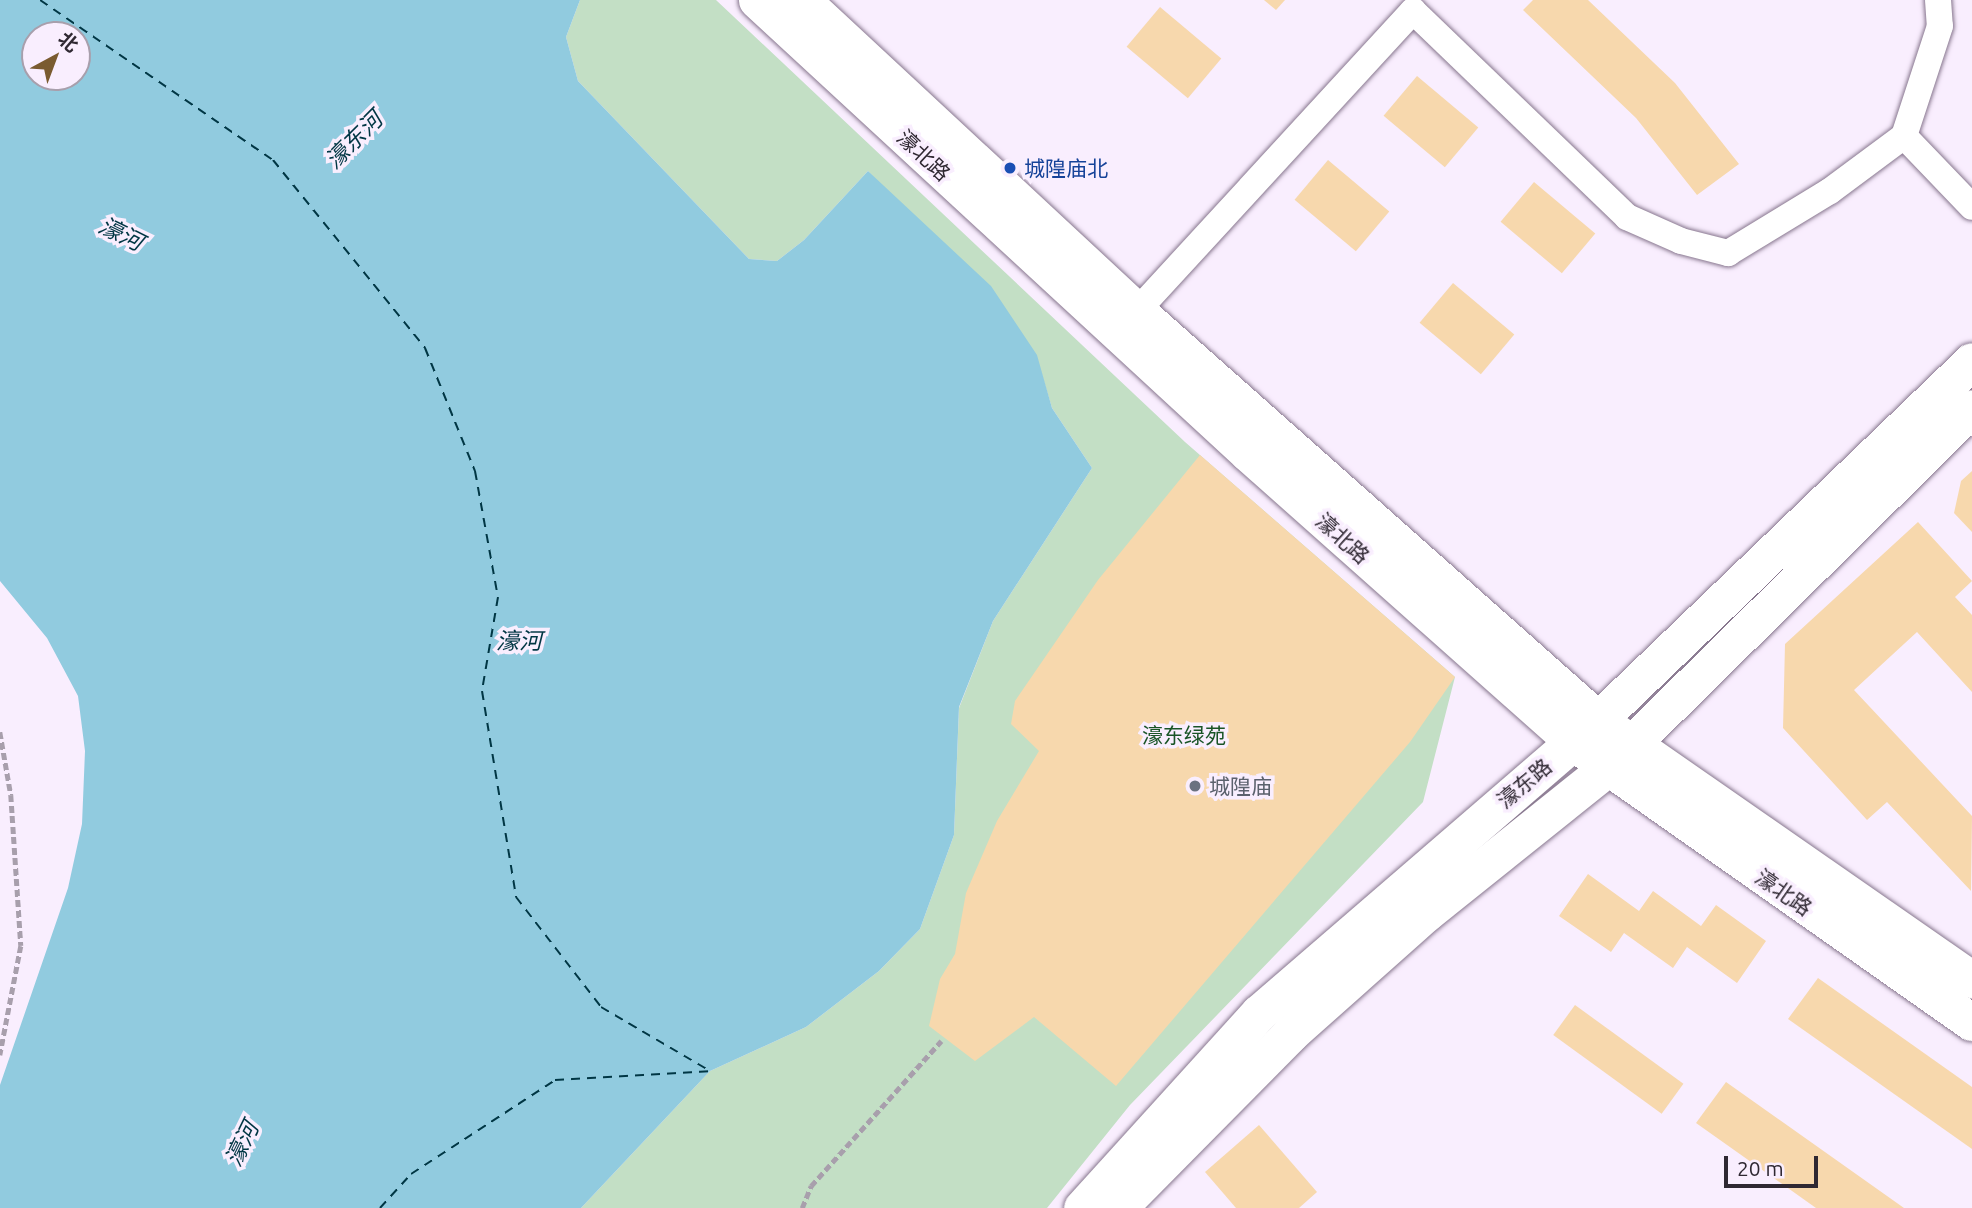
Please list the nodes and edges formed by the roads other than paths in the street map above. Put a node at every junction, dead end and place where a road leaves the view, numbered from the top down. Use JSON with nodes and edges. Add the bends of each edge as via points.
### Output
{"nodes":[{"id":1,"x":757,"y":0,"type":"edge"},
{"id":2,"x":802,"y":0,"type":"edge"},
{"id":3,"x":1938,"y":0,"type":"edge"},
{"id":4,"x":1408,"y":6,"type":"edge"},
{"id":5,"x":1904,"y":136,"type":"junction"},
{"id":6,"x":1972,"y":207,"type":"edge"},
{"id":7,"x":1137,"y":312,"type":"junction"},
{"id":8,"x":1972,"y":361,"type":"edge"},
{"id":9,"x":1972,"y":408,"type":"edge"},
{"id":10,"x":1585,"y":731,"type":"junction"},
{"id":11,"x":1619,"y":756,"type":"junction"},
{"id":12,"x":1972,"y":980,"type":"edge"},
{"id":13,"x":1972,"y":1021,"type":"edge"},
{"id":14,"x":1082,"y":1208,"type":"edge"},
{"id":15,"x":1118,"y":1208,"type":"edge"}],
"edges":[{"from":1,"to":10,"type":"street","name":"濠北路","via":[[1248,453]]},
{"from":2,"to":7,"type":"street","name":"濠北路"},
{"from":3,"to":5,"type":"street","via":[[1940,26]]},
{"from":4,"to":5,"type":"street","via":[[1627,217],[1681,241],[1728,253],[1830,191]]},
{"from":4,"to":7,"type":"street"},
{"from":5,"to":6,"type":"street"},
{"from":7,"to":10,"type":"street","name":"濠北路"},
{"from":8,"to":10,"type":"street","name":"濠东路"},
{"from":9,"to":11,"type":"street","name":"濠东路"},
{"from":10,"to":11,"type":"street","name":"濠北路"},
{"from":10,"to":14,"type":"street","name":"濠东路","via":[[1259,1013]]},
{"from":11,"to":12,"type":"street","name":"濠北路"},
{"from":11,"to":13,"type":"street","name":"濠北路"},
{"from":11,"to":15,"type":"street","name":"濠东路","via":[[1426,913],[1290,1034]]}]}
